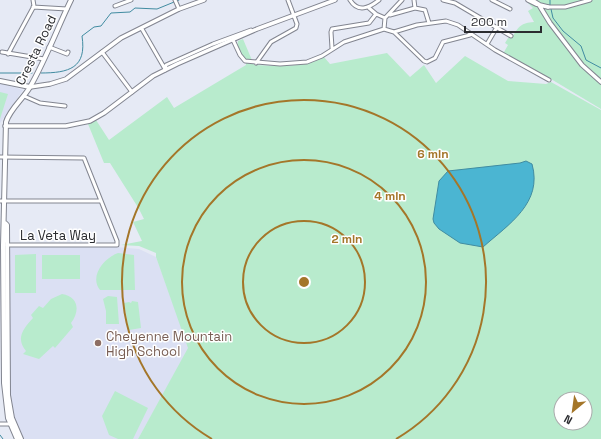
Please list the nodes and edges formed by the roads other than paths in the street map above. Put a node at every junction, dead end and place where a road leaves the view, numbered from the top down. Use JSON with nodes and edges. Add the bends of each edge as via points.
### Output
{"nodes":[{"id":1,"x":33,"y":0,"type":"edge"},
{"id":2,"x":71,"y":0,"type":"edge"},
{"id":3,"x":132,"y":0,"type":"edge"},
{"id":4,"x":176,"y":0,"type":"edge"},
{"id":5,"x":204,"y":0,"type":"edge"},
{"id":6,"x":288,"y":0,"type":"edge"},
{"id":7,"x":335,"y":0,"type":"edge"},
{"id":8,"x":350,"y":0,"type":"edge"},
{"id":9,"x":379,"y":0,"type":"edge"},
{"id":10,"x":402,"y":0,"type":"edge"},
{"id":11,"x":414,"y":0,"type":"edge"},
{"id":12,"x":442,"y":0,"type":"edge"},
{"id":13,"x":492,"y":0,"type":"edge"},
{"id":14,"x":528,"y":0,"type":"edge"},
{"id":15,"x":532,"y":0,"type":"edge"},
{"id":16,"x":539,"y":0,"type":"edge"},
{"id":17,"x":590,"y":0,"type":"edge"},
{"id":18,"x":539,"y":5,"type":"junction"},
{"id":19,"x":115,"y":6,"type":"dead end"},
{"id":20,"x":33,"y":7,"type":"junction"},
{"id":21,"x":550,"y":7,"type":"joint"},
{"id":22,"x":369,"y":8,"type":"junction"},
{"id":23,"x":415,"y":8,"type":"junction"},
{"id":24,"x":67,"y":9,"type":"junction"},
{"id":25,"x":179,"y":9,"type":"junction"},
{"id":26,"x":510,"y":9,"type":"dead end"},
{"id":27,"x":376,"y":14,"type":"junction"},
{"id":28,"x":293,"y":16,"type":"junction"},
{"id":29,"x":385,"y":18,"type":"junction"},
{"id":30,"x":429,"y":23,"type":"junction"},
{"id":31,"x":497,"y":27,"type":"junction"},
{"id":32,"x":142,"y":29,"type":"junction"},
{"id":33,"x":257,"y":29,"type":"junction"},
{"id":34,"x":384,"y":29,"type":"junction"},
{"id":35,"x":394,"y":32,"type":"junction"},
{"id":36,"x":470,"y":35,"type":"junction"},
{"id":37,"x":511,"y":36,"type":"dead end"},
{"id":38,"x":233,"y":40,"type":"junction"},
{"id":39,"x":487,"y":44,"type":"junction"},
{"id":40,"x":49,"y":47,"type":"junction"},
{"id":41,"x":332,"y":48,"type":"junction"},
{"id":42,"x":2,"y":52,"type":"dead end"},
{"id":43,"x":68,"y":52,"type":"dead end"},
{"id":44,"x":102,"y":52,"type":"junction"},
{"id":45,"x":8,"y":54,"type":"junction"},
{"id":46,"x":44,"y":59,"type":"junction"},
{"id":47,"x":256,"y":63,"type":"junction"},
{"id":48,"x":165,"y":70,"type":"junction"},
{"id":49,"x":549,"y":80,"type":"dead end"},
{"id":50,"x":0,"y":81,"type":"edge"},
{"id":51,"x":601,"y":82,"type":"edge"},
{"id":52,"x":30,"y":87,"type":"junction"},
{"id":53,"x":132,"y":92,"type":"junction"},
{"id":54,"x":24,"y":96,"type":"junction"},
{"id":55,"x":65,"y":106,"type":"dead end"},
{"id":56,"x":0,"y":126,"type":"edge"},
{"id":57,"x":6,"y":126,"type":"junction"},
{"id":58,"x":2,"y":157,"type":"edge"},
{"id":59,"x":0,"y":201,"type":"edge"},
{"id":60,"x":5,"y":201,"type":"junction"},
{"id":61,"x":101,"y":201,"type":"junction"},
{"id":62,"x":3,"y":245,"type":"edge"},
{"id":63,"x":2,"y":283,"type":"edge"},
{"id":64,"x":0,"y":424,"type":"edge"},
{"id":65,"x":10,"y":424,"type":"junction"},
{"id":66,"x":17,"y":439,"type":"edge"},
{"id":67,"x":21,"y":439,"type":"edge"}],
"edges":[{"from":1,"to":20,"type":"street"},
{"from":2,"to":24,"type":"main road","name":"Cresta Road"},
{"from":3,"to":19,"type":"street"},
{"from":4,"to":25,"type":"street"},
{"from":5,"to":25,"type":"street"},
{"from":6,"to":28,"type":"street"},
{"from":7,"to":28,"type":"street"},
{"from":8,"to":22,"type":"street","via":[[357,8]]},
{"from":9,"to":22,"type":"street"},
{"from":10,"to":29,"type":"street"},
{"from":11,"to":23,"type":"street"},
{"from":12,"to":31,"type":"street","via":[[455,3]]},
{"from":13,"to":26,"type":"street"},
{"from":14,"to":18,"type":"street"},
{"from":15,"to":18,"type":"street"},
{"from":16,"to":18,"type":"street"},
{"from":17,"to":21,"type":"street","via":[[568,6]]},
{"from":18,"to":21,"type":"street"},
{"from":18,"to":51,"type":"street","via":[[582,65]]},
{"from":20,"to":24,"type":"street"},
{"from":20,"to":45,"type":"street"},
{"from":22,"to":27,"type":"street"},
{"from":23,"to":29,"type":"street"},
{"from":23,"to":30,"type":"street","via":[[425,10]]},
{"from":24,"to":40,"type":"main road","name":"Cresta Road"},
{"from":25,"to":32,"type":"street"},
{"from":27,"to":29,"type":"street"},
{"from":27,"to":41,"type":"street","via":[[369,23],[332,29]]},
{"from":28,"to":33,"type":"street"},
{"from":28,"to":47,"type":"street","via":[[296,28],[271,42]]},
{"from":29,"to":34,"type":"street"},
{"from":30,"to":35,"type":"street"},
{"from":30,"to":36,"type":"street","via":[[451,22]]},
{"from":31,"to":37,"type":"street"},
{"from":31,"to":39,"type":"street"},
{"from":32,"to":44,"type":"street","via":[[121,38]]},
{"from":32,"to":48,"type":"street"},
{"from":33,"to":38,"type":"street"},
{"from":33,"to":48,"type":"street","via":[[178,59],[166,65]]},
{"from":34,"to":35,"type":"street"},
{"from":34,"to":41,"type":"street"},
{"from":35,"to":36,"type":"street","via":[[425,62],[435,58],[445,41]]},
{"from":36,"to":39,"type":"street"},
{"from":38,"to":47,"type":"street","via":[[243,60]]},
{"from":38,"to":48,"type":"street"},
{"from":39,"to":49,"type":"street"},
{"from":40,"to":43,"type":"street","via":[[67,54]]},
{"from":40,"to":46,"type":"main road","name":"Cresta Road"},
{"from":41,"to":47,"type":"street","via":[[308,62]]},
{"from":42,"to":45,"type":"street"},
{"from":44,"to":52,"type":"street","via":[[66,79],[46,86]]},
{"from":44,"to":53,"type":"street"},
{"from":45,"to":46,"type":"street"},
{"from":46,"to":52,"type":"main road","name":"Cresta Road"},
{"from":48,"to":53,"type":"street"},
{"from":50,"to":52,"type":"main road"},
{"from":52,"to":54,"type":"main road","name":"Cresta Road"},
{"from":53,"to":57,"type":"street","via":[[99,116],[82,123],[66,126]]},
{"from":54,"to":55,"type":"street","via":[[40,103]]},
{"from":54,"to":57,"type":"main road","name":"Cresta Road","via":[[9,115]]},
{"from":56,"to":57,"type":"main road"},
{"from":57,"to":58,"type":"main road","name":"Cresta Road"},
{"from":58,"to":60,"type":"main road","name":"Cresta Road"},
{"from":58,"to":61,"type":"street","via":[[84,158]]},
{"from":59,"to":60,"type":"street"},
{"from":60,"to":61,"type":"street"},
{"from":60,"to":62,"type":"main road","name":"Cresta Road"},
{"from":61,"to":62,"type":"street","name":"La Veta Way","via":[[117,245]]},
{"from":62,"to":63,"type":"main road","name":"Cresta Road"},
{"from":62,"to":67,"type":"main road","name":"Cresta Road","via":[[8,402]]},
{"from":63,"to":65,"type":"main road","name":"Cresta Road","via":[[4,389]]},
{"from":64,"to":65,"type":"street"},
{"from":65,"to":66,"type":"main road","name":"Cresta Road"}]}
